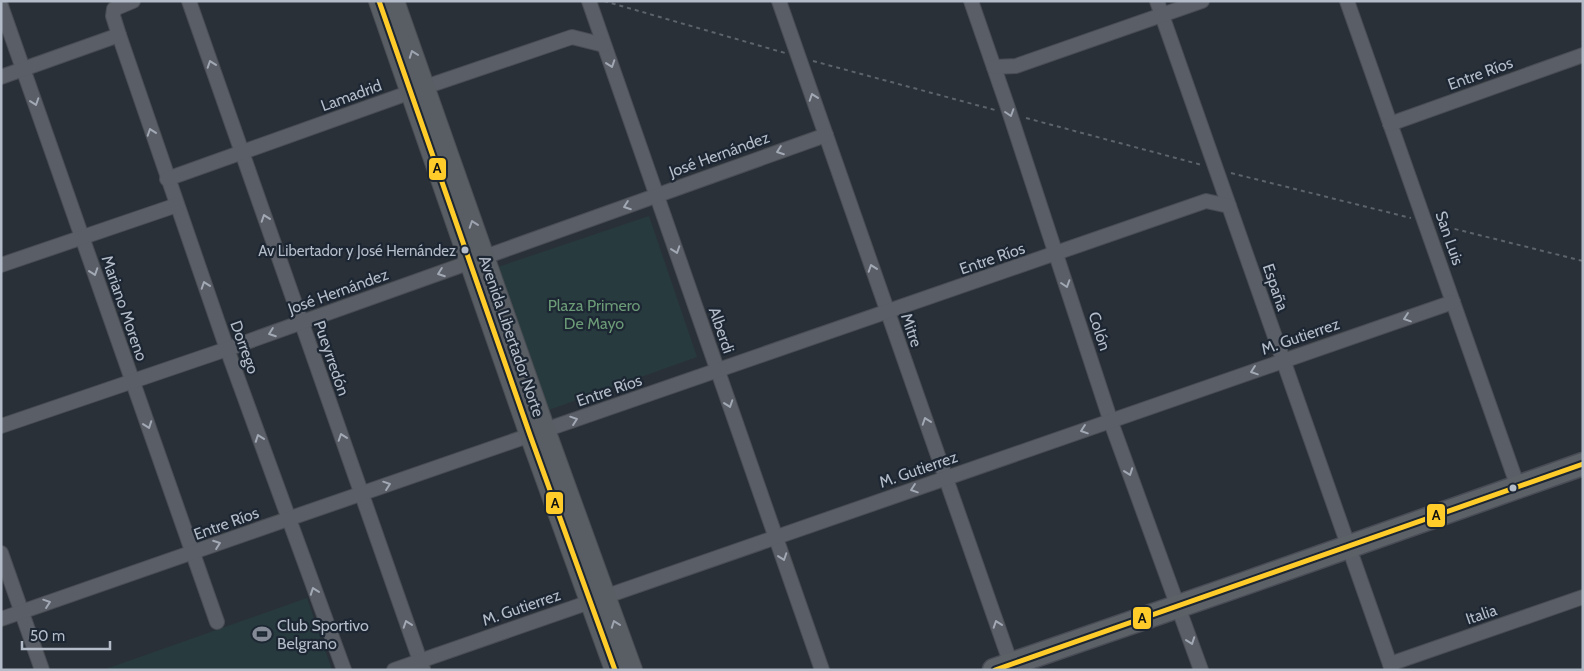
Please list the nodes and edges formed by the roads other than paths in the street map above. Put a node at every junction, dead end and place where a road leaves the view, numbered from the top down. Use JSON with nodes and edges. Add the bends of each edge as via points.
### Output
{"nodes":[{"id":1,"x":133,"y":1,"type":"edge"},
{"id":2,"x":189,"y":1,"type":"edge"},
{"id":3,"x":379,"y":1,"type":"edge"},
{"id":4,"x":394,"y":1,"type":"edge"},
{"id":5,"x":589,"y":1,"type":"edge"},
{"id":6,"x":779,"y":1,"type":"edge"},
{"id":7,"x":971,"y":1,"type":"edge"},
{"id":8,"x":1157,"y":1,"type":"edge"},
{"id":9,"x":1202,"y":1,"type":"edge"},
{"id":10,"x":1347,"y":1,"type":"edge"},
{"id":11,"x":1,"y":6,"type":"edge"},
{"id":12,"x":1162,"y":15,"type":"junction"},
{"id":13,"x":118,"y":35,"type":"junction"},
{"id":14,"x":604,"y":45,"type":"junction"},
{"id":15,"x":1583,"y":55,"type":"edge"},
{"id":16,"x":994,"y":67,"type":"junction"},
{"id":17,"x":24,"y":70,"type":"junction"},
{"id":18,"x":1,"y":77,"type":"edge"},
{"id":19,"x":418,"y":90,"type":"junction"},
{"id":20,"x":1390,"y":124,"type":"junction"},
{"id":21,"x":826,"y":135,"type":"junction"},
{"id":22,"x":242,"y":152,"type":"junction"},
{"id":23,"x":167,"y":179,"type":"junction"},
{"id":24,"x":657,"y":195,"type":"junction"},
{"id":25,"x":176,"y":205,"type":"junction"},
{"id":26,"x":1229,"y":206,"type":"junction"},
{"id":27,"x":82,"y":237,"type":"junction"},
{"id":28,"x":1056,"y":254,"type":"junction"},
{"id":29,"x":477,"y":260,"type":"junction"},
{"id":30,"x":1,"y":265,"type":"edge"},
{"id":31,"x":1453,"y":302,"type":"junction"},
{"id":32,"x":888,"y":312,"type":"junction"},
{"id":33,"x":301,"y":322,"type":"junction"},
{"id":34,"x":227,"y":349,"type":"junction"},
{"id":35,"x":1284,"y":361,"type":"junction"},
{"id":36,"x":718,"y":371,"type":"junction"},
{"id":37,"x":132,"y":381,"type":"junction"},
{"id":38,"x":1111,"y":421,"type":"junction"},
{"id":39,"x":1,"y":426,"type":"edge"},
{"id":40,"x":537,"y":433,"type":"junction"},
{"id":41,"x":1583,"y":464,"type":"edge"},
{"id":42,"x":946,"y":478,"type":"junction"},
{"id":43,"x":1518,"y":487,"type":"junction"},
{"id":44,"x":362,"y":494,"type":"junction"},
{"id":45,"x":288,"y":519,"type":"junction"},
{"id":46,"x":776,"y":537,"type":"junction"},
{"id":47,"x":1349,"y":546,"type":"junction"},
{"id":48,"x":1,"y":553,"type":"edge"},
{"id":49,"x":193,"y":553,"type":"junction"},
{"id":50,"x":1583,"y":597,"type":"edge"},
{"id":51,"x":597,"y":599,"type":"junction"},
{"id":52,"x":1178,"y":607,"type":"junction"},
{"id":53,"x":22,"y":612,"type":"junction"},
{"id":54,"x":1,"y":620,"type":"edge"},
{"id":55,"x":217,"y":622,"type":"dead end"},
{"id":56,"x":421,"y":665,"type":"edge"},
{"id":57,"x":1391,"y":667,"type":"edge"},
{"id":58,"x":1006,"y":668,"type":"edge"},
{"id":59,"x":42,"y":670,"type":"edge"},
{"id":60,"x":344,"y":670,"type":"edge"},
{"id":61,"x":394,"y":670,"type":"edge"},
{"id":62,"x":615,"y":670,"type":"edge"},
{"id":63,"x":632,"y":670,"type":"edge"},
{"id":64,"x":822,"y":670,"type":"edge"},
{"id":65,"x":1201,"y":670,"type":"edge"}],
"edges":[{"from":1,"to":13,"type":"street","name":"Dorrego","via":[[114,9]]},
{"from":22,"to":2,"type":"street","name":"Pueyrredón","one_way":true},
{"from":3,"to":19,"type":"main road","name":"Avenida Libertador Norte"},
{"from":19,"to":4,"type":"main road","name":"Avenida Libertador Norte","one_way":true},
{"from":5,"to":14,"type":"street","name":"Alberdi"},
{"from":21,"to":6,"type":"street","name":"Mitre","one_way":true},
{"from":7,"to":16,"type":"street","name":"Colón"},
{"from":8,"to":12,"type":"street","name":"España"},
{"from":9,"to":12,"type":"street"},
{"from":10,"to":20,"type":"street","name":"San Luis"},
{"from":11,"to":17,"type":"street","name":"Mariano Moreno"},
{"from":12,"to":16,"type":"street","via":[[1016,66]]},
{"from":12,"to":26,"type":"street","name":"España"},
{"from":13,"to":17,"type":"street"},
{"from":23,"to":13,"type":"street","name":"Dorrego","one_way":true},
{"from":14,"to":19,"type":"street","name":"Lamadrid","via":[[572,37]]},
{"from":14,"to":24,"type":"street","name":"Alberdi","one_way":true},
{"from":15,"to":20,"type":"street","name":"Entre Ríos"},
{"from":16,"to":28,"type":"street","name":"Colón","one_way":true},
{"from":17,"to":18,"type":"street"},
{"from":17,"to":27,"type":"street","name":"Mariano Moreno","one_way":true},
{"from":19,"to":22,"type":"street","name":"Lamadrid"},
{"from":19,"to":29,"type":"main road","name":"Avenida Libertador Norte"},
{"from":20,"to":31,"type":"street","name":"San Luis"},
{"from":21,"to":24,"type":"street","name":"José Hernández","one_way":true},
{"from":32,"to":21,"type":"street","name":"Mitre","one_way":true},
{"from":22,"to":23,"type":"street","name":"Lamadrid"},
{"from":33,"to":22,"type":"street","name":"Pueyrredón","one_way":true},
{"from":23,"to":25,"type":"street","name":"Dorrego"},
{"from":24,"to":29,"type":"street","name":"José Hernández","one_way":true},
{"from":24,"to":36,"type":"street","name":"Alberdi","one_way":true},
{"from":25,"to":27,"type":"street"},
{"from":34,"to":25,"type":"street","name":"Dorrego","one_way":true},
{"from":26,"to":28,"type":"street","name":"Entre Ríos","via":[[1206,201]]},
{"from":26,"to":35,"type":"street","name":"España"},
{"from":27,"to":30,"type":"street"},
{"from":27,"to":37,"type":"street","name":"Mariano Moreno","one_way":true},
{"from":28,"to":32,"type":"street","name":"Entre Ríos"},
{"from":28,"to":38,"type":"street","name":"Colón","one_way":true},
{"from":29,"to":33,"type":"street","name":"José Hernández","one_way":true},
{"from":29,"to":40,"type":"main road","name":"Avenida Libertador Norte"},
{"from":31,"to":35,"type":"street","name":"M. Gutierrez","one_way":true},
{"from":31,"to":43,"type":"street","name":"San Luis"},
{"from":32,"to":36,"type":"street","name":"Entre Ríos"},
{"from":42,"to":32,"type":"street","name":"Mitre","one_way":true},
{"from":33,"to":34,"type":"street","name":"José Hernández","one_way":true},
{"from":44,"to":33,"type":"street","name":"Pueyrredón","one_way":true},
{"from":34,"to":37,"type":"street","name":"José Hernández"},
{"from":45,"to":34,"type":"street","name":"Dorrego","one_way":true},
{"from":35,"to":38,"type":"street","name":"M. Gutierrez","one_way":true},
{"from":35,"to":47,"type":"street","name":"España"},
{"from":40,"to":36,"type":"street","name":"Entre Ríos","one_way":true},
{"from":36,"to":46,"type":"street","name":"Alberdi","one_way":true},
{"from":37,"to":39,"type":"street","name":"José Hernández"},
{"from":37,"to":49,"type":"street","name":"Mariano Moreno","one_way":true},
{"from":38,"to":42,"type":"street","name":"M. Gutierrez","one_way":true},
{"from":38,"to":52,"type":"street","name":"Colón","one_way":true},
{"from":44,"to":40,"type":"street","name":"Entre Ríos","one_way":true},
{"from":40,"to":51,"type":"main road","name":"Avenida Libertador Norte"},
{"from":41,"to":43,"type":"main road"},
{"from":42,"to":46,"type":"street","name":"M. Gutierrez","one_way":true},
{"from":58,"to":42,"type":"street","name":"Mitre","one_way":true},
{"from":43,"to":47,"type":"main road"},
{"from":44,"to":45,"type":"street","name":"Entre Ríos"},
{"from":56,"to":44,"type":"street","name":"Pueyrredón","one_way":true},
{"from":49,"to":45,"type":"street","name":"Entre Ríos","one_way":true},
{"from":60,"to":45,"type":"street","name":"Dorrego","one_way":true},
{"from":46,"to":51,"type":"street","name":"M. Gutierrez"},
{"from":46,"to":64,"type":"street","name":"Alberdi","one_way":true},
{"from":47,"to":52,"type":"main road"},
{"from":47,"to":57,"type":"street","name":"España"},
{"from":48,"to":53,"type":"street"},
{"from":53,"to":49,"type":"street","name":"Entre Ríos","one_way":true},
{"from":49,"to":55,"type":"street","name":"Mariano Moreno"},
{"from":50,"to":57,"type":"street","name":"Italia"},
{"from":51,"to":56,"type":"street","name":"M. Gutierrez"},
{"from":51,"to":62,"type":"main road","name":"Avenida Libertador Norte"},
{"from":63,"to":51,"type":"main road","name":"Avenida Libertador Norte","one_way":true},
{"from":52,"to":58,"type":"main road"},
{"from":52,"to":65,"type":"street","name":"Colón","one_way":true},
{"from":53,"to":54,"type":"street","name":"Entre Ríos"},
{"from":53,"to":59,"type":"street"},
{"from":56,"to":61,"type":"street","name":"M. Gutierrez"}]}
